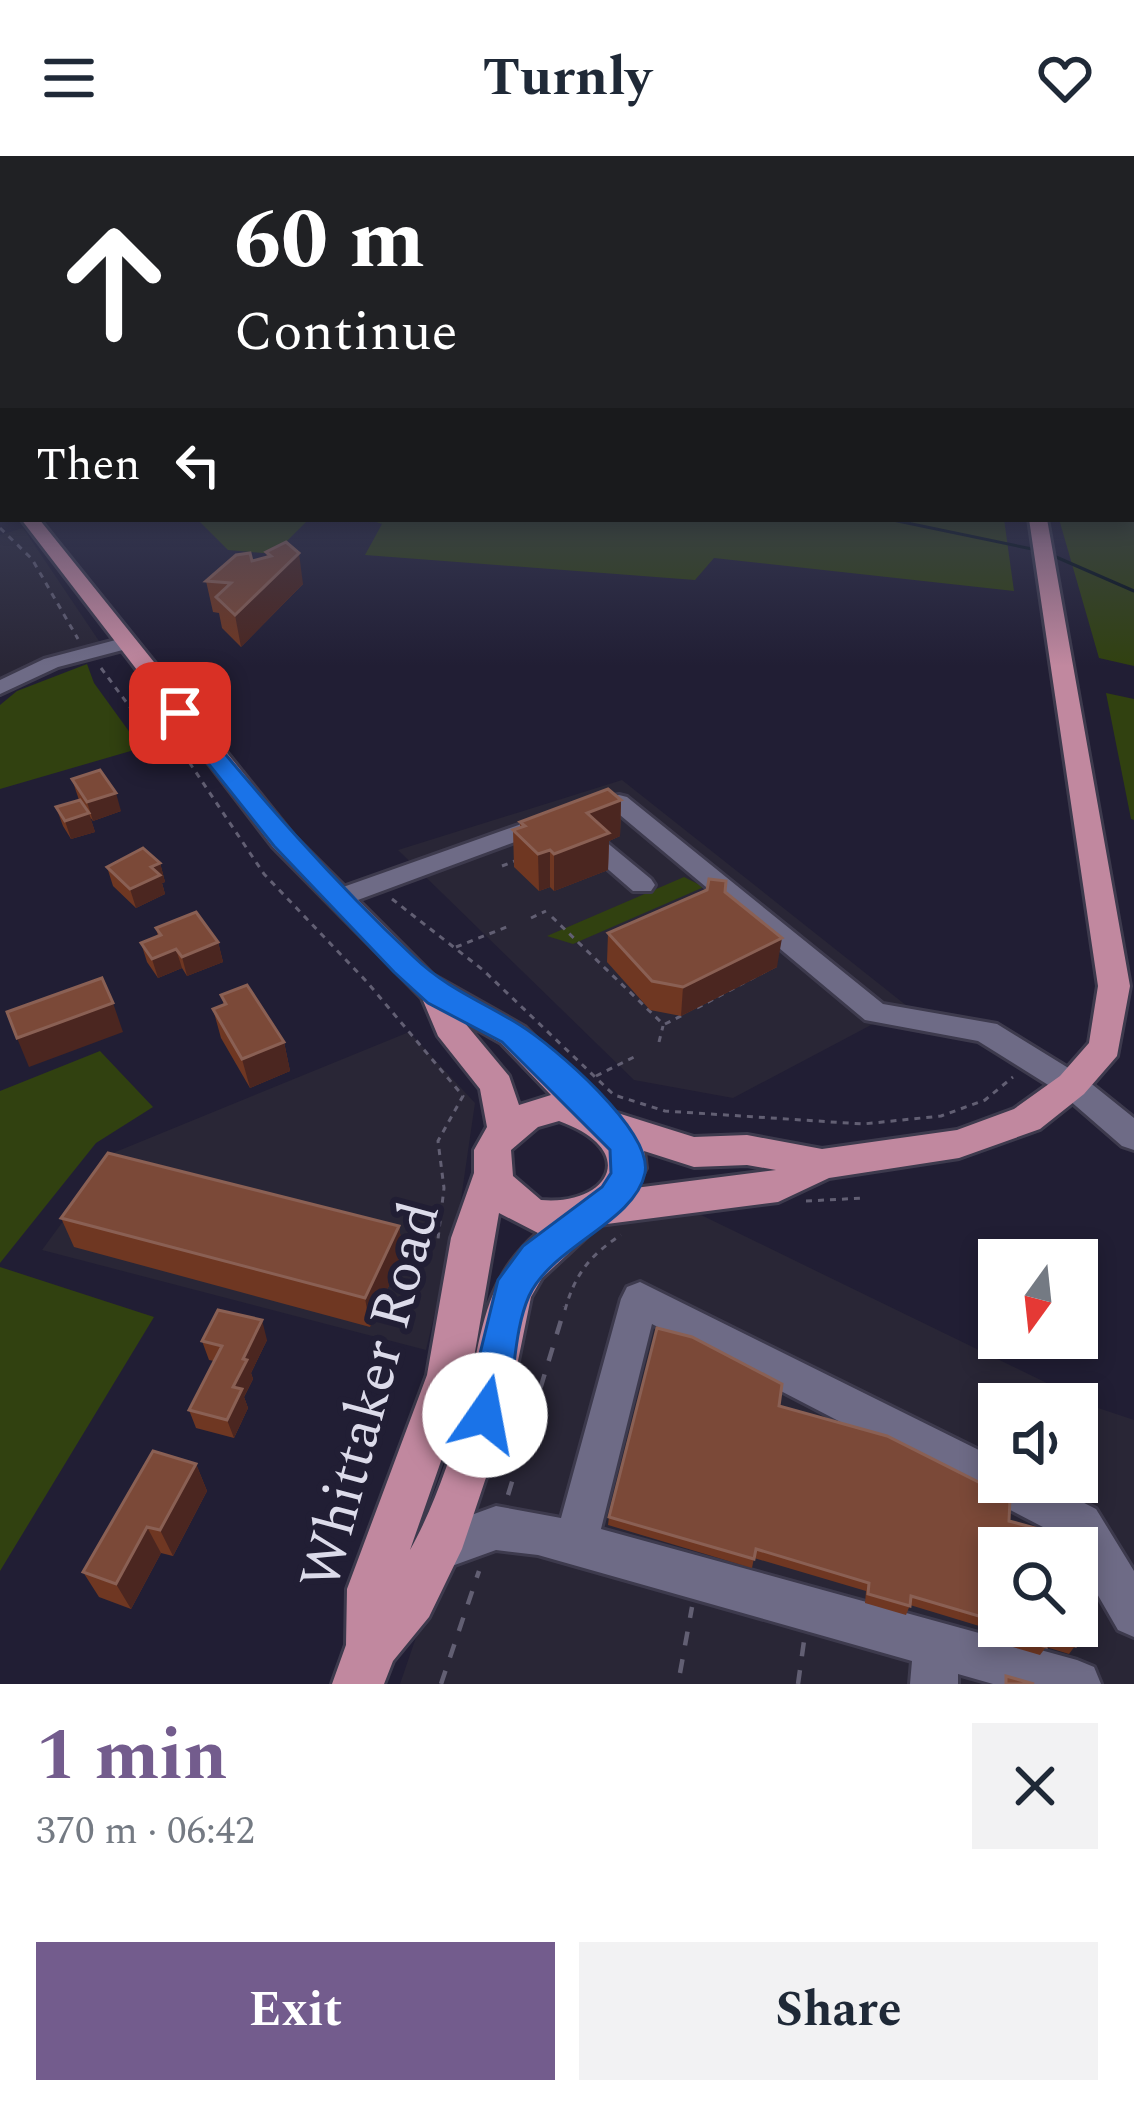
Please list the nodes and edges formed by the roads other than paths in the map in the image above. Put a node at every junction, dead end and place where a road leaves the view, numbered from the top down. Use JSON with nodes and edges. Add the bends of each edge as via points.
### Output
{"nodes":[{"id":1,"x":33,"y":523,"type":"edge"},
{"id":2,"x":1039,"y":523,"type":"edge"},
{"id":3,"x":127,"y":643,"type":"junction"},
{"id":4,"x":0,"y":688,"type":"edge"},
{"id":5,"x":580,"y":833,"type":"junction"},
{"id":6,"x":641,"y":885,"type":"dead end"},
{"id":7,"x":338,"y":898,"type":"junction"},
{"id":8,"x":438,"y":995,"type":"junction"},
{"id":9,"x":1072,"y":1085,"type":"junction"},
{"id":10,"x":600,"y":1106,"type":"junction"},
{"id":11,"x":505,"y":1128,"type":"junction"},
{"id":12,"x":1134,"y":1137,"type":"edge"},
{"id":13,"x":822,"y":1164,"type":"junction"},
{"id":14,"x":491,"y":1177,"type":"junction"},
{"id":15,"x":589,"y":1212,"type":"junction"},
{"id":16,"x":576,"y":1543,"type":"junction"},
{"id":17,"x":438,"y":1549,"type":"junction"},
{"id":18,"x":1134,"y":1614,"type":"edge"},
{"id":19,"x":935,"y":1664,"type":"edge"},
{"id":20,"x":365,"y":1665,"type":"edge"},
{"id":21,"x":1077,"y":1684,"type":"edge"}],
"edges":[{"from":1,"to":3,"type":"main road"},
{"from":2,"to":9,"type":"main road","via":[[1114,986],[1105,1047]]},
{"from":3,"to":4,"type":"street","via":[[51,662]]},
{"from":3,"to":7,"type":"main road","via":[[256,809]]},
{"from":5,"to":6,"type":"street"},
{"from":5,"to":7,"type":"street"},
{"from":5,"to":9,"type":"street","via":[[608,800],[619,802],[875,1013],[986,1032]]},
{"from":7,"to":8,"type":"main road"},
{"from":8,"to":10,"type":"main road","via":[[513,1035]]},
{"from":8,"to":11,"type":"main road","via":[[450,1028],[497,1085]]},
{"from":9,"to":12,"type":"street"},
{"from":9,"to":13,"type":"main road","via":[[1027,1119],[959,1144]]},
{"from":10,"to":11,"type":"main road","via":[[536,1110]]},
{"from":10,"to":13,"type":"main road","via":[[694,1152],[747,1150]]},
{"from":10,"to":15,"type":"main road","via":[[627,1149],[628,1174],[614,1198]]},
{"from":11,"to":14,"type":"main road","via":[[490,1153]]},
{"from":13,"to":15,"type":"main road","via":[[778,1187]]},
{"from":14,"to":15,"type":"main road","via":[[510,1203],[542,1216]]},
{"from":14,"to":20,"type":"main road","name":"Whittaker Road","via":[[471,1238],[449,1375],[372,1589]]},
{"from":15,"to":17,"type":"main road","name":"Whittaker Road","via":[[536,1257],[511,1292],[485,1415]]},
{"from":16,"to":17,"type":"street","via":[[496,1528]]},
{"from":16,"to":18,"type":"street","via":[[640,1299],[1081,1524]]},
{"from":16,"to":19,"type":"street"},
{"from":17,"to":20,"type":"main road","name":"Whittaker Road"},
{"from":19,"to":21,"type":"street"}]}
